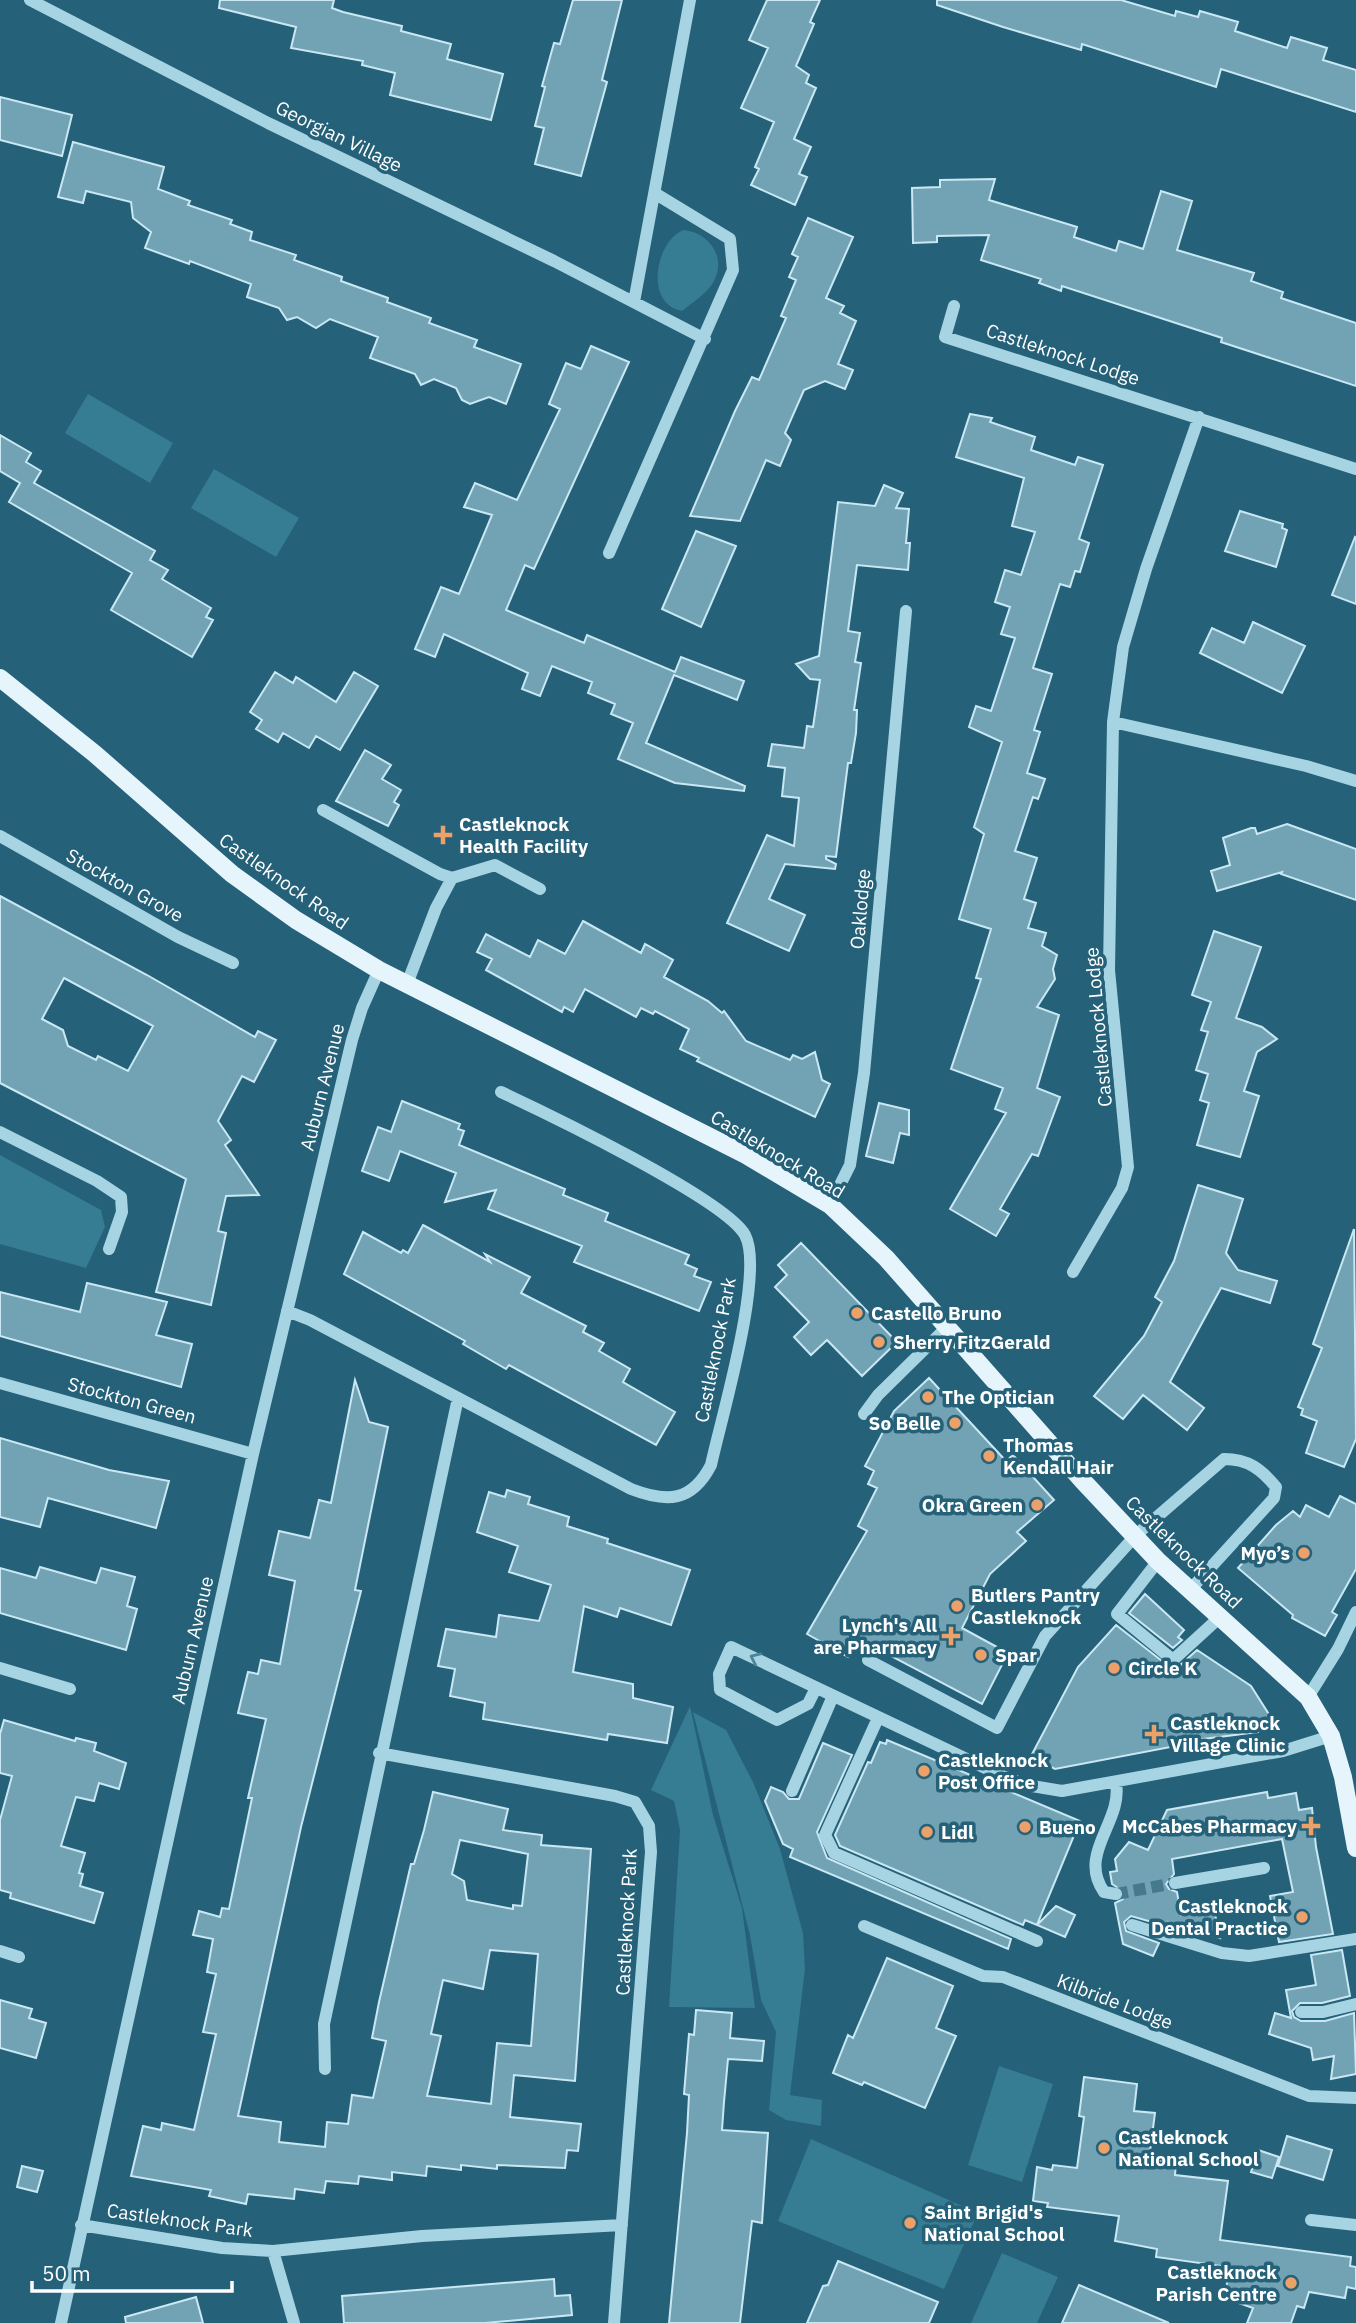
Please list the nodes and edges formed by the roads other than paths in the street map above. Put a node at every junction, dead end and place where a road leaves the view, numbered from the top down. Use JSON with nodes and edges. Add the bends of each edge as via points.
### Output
{"nodes":[{"id":1,"x":30,"y":0,"type":"edge"},
{"id":2,"x":690,"y":0,"type":"edge"},
{"id":3,"x":656,"y":194,"type":"junction"},
{"id":4,"x":634,"y":302,"type":"junction"},
{"id":5,"x":954,"y":306,"type":"dead end"},
{"id":6,"x":705,"y":340,"type":"junction"},
{"id":7,"x":1199,"y":417,"type":"junction"},
{"id":8,"x":1356,"y":469,"type":"edge"},
{"id":9,"x":609,"y":553,"type":"dead end"},
{"id":10,"x":906,"y":611,"type":"dead end"},
{"id":11,"x":0,"y":678,"type":"edge"},
{"id":12,"x":1113,"y":722,"type":"junction"},
{"id":13,"x":1356,"y":781,"type":"edge"},
{"id":14,"x":323,"y":810,"type":"dead end"},
{"id":15,"x":0,"y":836,"type":"edge"},
{"id":16,"x":452,"y":877,"type":"junction"},
{"id":17,"x":540,"y":889,"type":"dead end"},
{"id":18,"x":233,"y":963,"type":"dead end"},
{"id":19,"x":379,"y":970,"type":"junction"},
{"id":20,"x":407,"y":984,"type":"junction"},
{"id":21,"x":501,"y":1092,"type":"dead end"},
{"id":22,"x":0,"y":1132,"type":"edge"},
{"id":23,"x":830,"y":1205,"type":"junction"},
{"id":24,"x":109,"y":1249,"type":"dead end"},
{"id":25,"x":1073,"y":1272,"type":"dead end"},
{"id":26,"x":287,"y":1311,"type":"junction"},
{"id":27,"x":948,"y":1326,"type":"junction"},
{"id":28,"x":0,"y":1383,"type":"edge"},
{"id":29,"x":458,"y":1398,"type":"junction"},
{"id":30,"x":864,"y":1414,"type":"dead end"},
{"id":31,"x":253,"y":1454,"type":"junction"},
{"id":32,"x":1136,"y":1535,"type":"junction"},
{"id":33,"x":1158,"y":1560,"type":"junction"},
{"id":34,"x":1190,"y":1590,"type":"junction"},
{"id":35,"x":1356,"y":1612,"type":"edge"},
{"id":36,"x":1220,"y":1617,"type":"junction"},
{"id":37,"x":868,"y":1660,"type":"dead end"},
{"id":38,"x":0,"y":1668,"type":"edge"},
{"id":39,"x":816,"y":1688,"type":"junction"},
{"id":40,"x":70,"y":1689,"type":"dead end"},
{"id":41,"x":833,"y":1696,"type":"junction"},
{"id":42,"x":1308,"y":1697,"type":"junction"},
{"id":43,"x":878,"y":1718,"type":"junction"},
{"id":44,"x":1331,"y":1736,"type":"junction"},
{"id":45,"x":379,"y":1754,"type":"junction"},
{"id":46,"x":1116,"y":1783,"type":"junction"},
{"id":47,"x":792,"y":1791,"type":"dead end"},
{"id":48,"x":1356,"y":1849,"type":"edge"},
{"id":49,"x":1264,"y":1867,"type":"dead end"},
{"id":50,"x":1175,"y":1883,"type":"tunnel mouth"},
{"id":51,"x":1116,"y":1894,"type":"dead end"},
{"id":52,"x":1132,"y":1924,"type":"dead end"},
{"id":53,"x":864,"y":1926,"type":"dead end"},
{"id":54,"x":1356,"y":1939,"type":"edge"},
{"id":55,"x":1038,"y":1941,"type":"dead end"},
{"id":56,"x":0,"y":1951,"type":"edge"},
{"id":57,"x":19,"y":1957,"type":"dead end"},
{"id":58,"x":1356,"y":2004,"type":"edge"},
{"id":59,"x":1301,"y":2012,"type":"dead end"},
{"id":60,"x":325,"y":2069,"type":"dead end"},
{"id":61,"x":1356,"y":2098,"type":"edge"},
{"id":62,"x":1311,"y":2220,"type":"dead end"},
{"id":63,"x":81,"y":2225,"type":"junction"},
{"id":64,"x":622,"y":2225,"type":"junction"},
{"id":65,"x":1356,"y":2225,"type":"edge"},
{"id":66,"x":273,"y":2251,"type":"junction"},
{"id":67,"x":61,"y":2323,"type":"edge"},
{"id":68,"x":294,"y":2323,"type":"edge"},
{"id":69,"x":614,"y":2323,"type":"edge"}],
"edges":[{"from":1,"to":4,"type":"street","name":"Georgian Village","via":[[268,123]]},
{"from":2,"to":3,"type":"street"},
{"from":3,"to":4,"type":"street"},
{"from":3,"to":6,"type":"street","via":[[730,239],[733,270]]},
{"from":4,"to":6,"type":"street","name":"Georgian Village"},
{"from":5,"to":7,"type":"street","name":"Castleknock Lodge","via":[[945,337]]},
{"from":6,"to":9,"type":"street"},
{"from":7,"to":8,"type":"street","name":"Castleknock Lodge"},
{"from":7,"to":12,"type":"street","name":"Castleknock Lodge","via":[[1123,647]]},
{"from":10,"to":23,"type":"street","name":"Oaklodge","via":[[858,1120],[850,1165]]},
{"from":11,"to":19,"type":"main road","name":"Castleknock Road","via":[[232,874],[296,920]]},
{"from":12,"to":13,"type":"street"},
{"from":12,"to":25,"type":"street","name":"Castleknock Lodge","via":[[1109,970],[1128,1167],[1122,1188]]},
{"from":14,"to":16,"type":"street"},
{"from":15,"to":18,"type":"street","name":"Stockton Grove"},
{"from":16,"to":17,"type":"street","via":[[495,865]]},
{"from":16,"to":20,"type":"street"},
{"from":19,"to":20,"type":"main road","name":"Castleknock Road"},
{"from":19,"to":26,"type":"street","name":"Auburn Avenue","via":[[352,1040]]},
{"from":20,"to":23,"type":"main road","name":"Castleknock Road","via":[[746,1155]]},
{"from":21,"to":29,"type":"street","name":"Castleknock Park","via":[[716,1208],[745,1235],[750,1282],[711,1465],[694,1488],[673,1499],[631,1489]]},
{"from":22,"to":24,"type":"street","via":[[121,1197],[122,1212]]},
{"from":23,"to":27,"type":"main road","name":"Castleknock Road"},
{"from":26,"to":29,"type":"street","name":"Castleknock Park"},
{"from":26,"to":31,"type":"street","name":"Auburn Avenue"},
{"from":27,"to":30,"type":"street"},
{"from":27,"to":32,"type":"main road","name":"Castleknock Road"},
{"from":28,"to":31,"type":"street","name":"Stockton Green"},
{"from":29,"to":45,"type":"street"},
{"from":31,"to":63,"type":"street","name":"Auburn Avenue"},
{"from":32,"to":33,"type":"main road","name":"Castleknock Road"},
{"from":32,"to":34,"type":"street","via":[[1224,1459],[1242,1459],[1264,1471],[1276,1487],[1274,1498]]},
{"from":32,"to":37,"type":"street","via":[[1045,1636],[997,1728]]},
{"from":33,"to":34,"type":"main road","name":"Castleknock Road"},
{"from":33,"to":36,"type":"street","via":[[1117,1614],[1173,1660]]},
{"from":34,"to":36,"type":"main road","name":"Castleknock Road"},
{"from":35,"to":42,"type":"street"},
{"from":36,"to":42,"type":"main road","name":"Castleknock Road"},
{"from":38,"to":40,"type":"street"},
{"from":39,"to":39,"type":"street","one_way":true,"via":[[732,1647],[719,1674],[720,1690],[777,1720],[808,1704]]},
{"from":39,"to":41,"type":"street"},
{"from":41,"to":43,"type":"street"},
{"from":41,"to":47,"type":"street"},
{"from":42,"to":44,"type":"main road","name":"Castleknock Road"},
{"from":43,"to":46,"type":"street","via":[[1026,1785],[1062,1791]]},
{"from":43,"to":55,"type":"street","via":[[825,1835],[834,1853]]},
{"from":44,"to":46,"type":"street","via":[[1283,1752]]},
{"from":44,"to":48,"type":"main road","name":"Castleknock Road"},
{"from":45,"to":60,"type":"street","via":[[324,2024]]},
{"from":45,"to":64,"type":"street","name":"Castleknock Park","via":[[635,1801],[649,1826],[650,1866]]},
{"from":46,"to":51,"type":"street","via":[[1119,1799],[1094,1857],[1094,1870],[1104,1892]]},
{"from":49,"to":50,"type":"street"},
{"from":52,"to":54,"type":"street","via":[[1222,1953],[1249,1956]]},
{"from":53,"to":61,"type":"street","name":"Kilbride Lodge","via":[[983,1976],[1003,1977],[1309,2096]]},
{"from":56,"to":57,"type":"street"},
{"from":58,"to":59,"type":"street"},
{"from":62,"to":65,"type":"street"},
{"from":63,"to":66,"type":"street","name":"Castleknock Park","via":[[222,2248]]},
{"from":63,"to":67,"type":"street","name":"Auburn Avenue"},
{"from":64,"to":66,"type":"street","name":"Castleknock Park","via":[[422,2236]]},
{"from":64,"to":69,"type":"street","name":"Castleknock Park"},
{"from":66,"to":68,"type":"street","name":"Castleknock Park"}]}
